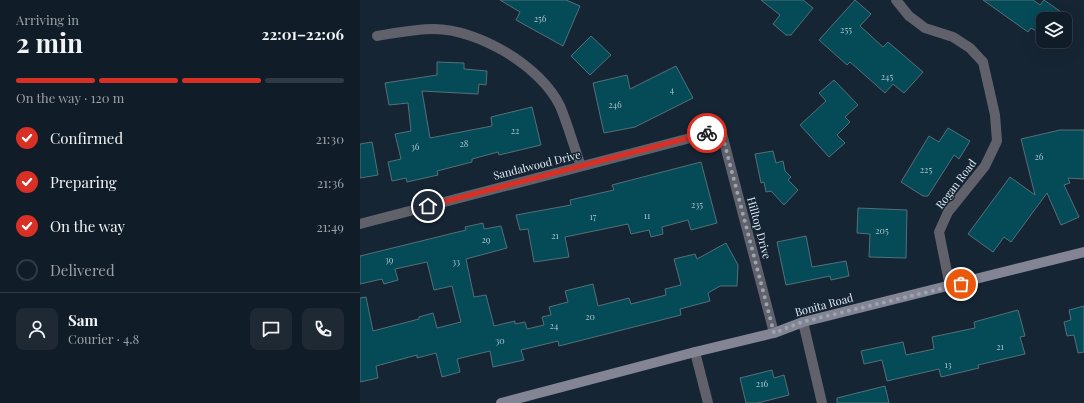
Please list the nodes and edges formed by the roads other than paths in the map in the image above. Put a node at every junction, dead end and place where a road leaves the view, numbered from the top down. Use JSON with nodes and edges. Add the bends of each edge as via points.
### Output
{"nodes":[{"id":1,"x":896,"y":0,"type":"edge"},
{"id":2,"x":376,"y":36,"type":"dead end"},
{"id":3,"x":721,"y":130,"type":"joint"},
{"id":4,"x":581,"y":166,"type":"junction"},
{"id":5,"x":360,"y":224,"type":"edge"},
{"id":6,"x":1084,"y":252,"type":"edge"},
{"id":7,"x":950,"y":287,"type":"junction"},
{"id":8,"x":802,"y":322,"type":"junction"},
{"id":9,"x":774,"y":333,"type":"junction"},
{"id":10,"x":695,"y":352,"type":"junction"},
{"id":11,"x":501,"y":403,"type":"edge"},
{"id":12,"x":708,"y":403,"type":"edge"},
{"id":13,"x":822,"y":403,"type":"edge"}],
"edges":[{"from":1,"to":7,"type":"street","name":"Rogan Road","via":[[909,16],[925,28],[953,37],[970,48],[983,62],[995,115],[997,141],[988,160],[948,212],[939,232]]},
{"from":2,"to":4,"type":"street","via":[[435,29],[476,38],[510,54],[532,70],[559,105]]},
{"from":3,"to":4,"type":"street","name":"Sandalwood Drive"},
{"from":3,"to":9,"type":"street","name":"Hilltop Drive"},
{"from":4,"to":5,"type":"street","name":"Sandalwood Drive"},
{"from":6,"to":7,"type":"street","name":"Bonita Road"},
{"from":7,"to":8,"type":"street","name":"Bonita Road"},
{"from":8,"to":9,"type":"street","name":"Bonita Road"},
{"from":8,"to":13,"type":"street"},
{"from":9,"to":10,"type":"street","name":"Bonita Road"},
{"from":10,"to":11,"type":"street","name":"Bonita Road"},
{"from":10,"to":12,"type":"street"}]}
